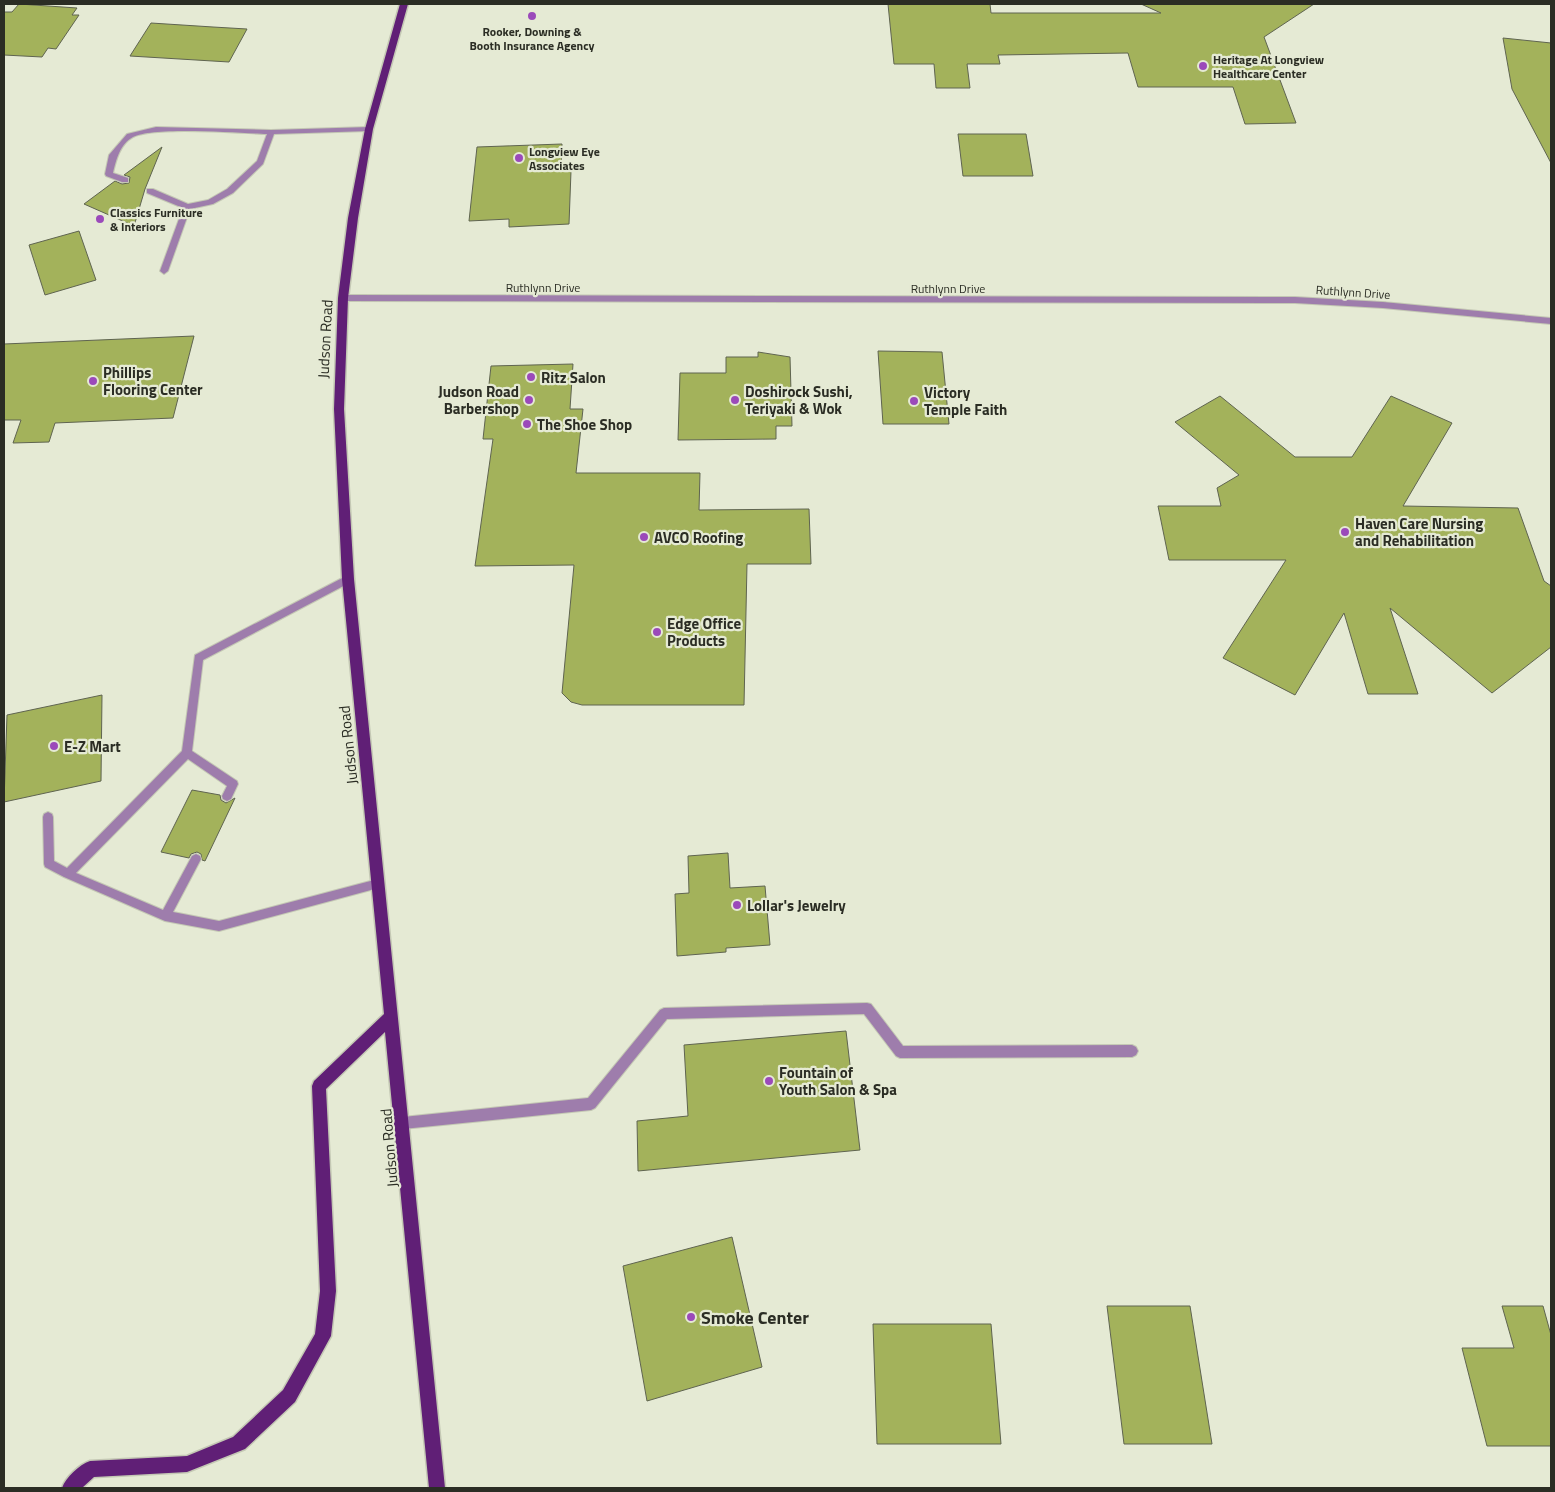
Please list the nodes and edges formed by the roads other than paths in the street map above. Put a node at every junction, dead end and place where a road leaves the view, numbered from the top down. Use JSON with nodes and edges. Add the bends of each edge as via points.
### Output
{"nodes":[{"id":1,"x":404,"y":4,"type":"edge"},
{"id":2,"x":369,"y":129,"type":"junction"},
{"id":3,"x":271,"y":132,"type":"junction"},
{"id":4,"x":125,"y":180,"type":"dead end"},
{"id":5,"x":150,"y":191,"type":"dead end"},
{"id":6,"x":187,"y":207,"type":"junction"},
{"id":7,"x":164,"y":271,"type":"dead end"},
{"id":8,"x":343,"y":298,"type":"junction"},
{"id":9,"x":1551,"y":322,"type":"edge"},
{"id":10,"x":348,"y":579,"type":"junction"},
{"id":11,"x":187,"y":753,"type":"junction"},
{"id":12,"x":227,"y":796,"type":"dead end"},
{"id":13,"x":48,"y":817,"type":"dead end"},
{"id":14,"x":196,"y":859,"type":"dead end"},
{"id":15,"x":68,"y":874,"type":"junction"},
{"id":16,"x":378,"y":884,"type":"junction"},
{"id":17,"x":166,"y":916,"type":"junction"},
{"id":18,"x":392,"y":1016,"type":"junction"},
{"id":19,"x":1132,"y":1051,"type":"dead end"},
{"id":20,"x":402,"y":1123,"type":"junction"},
{"id":21,"x":70,"y":1488,"type":"edge"},
{"id":22,"x":437,"y":1488,"type":"edge"}],
"edges":[{"from":1,"to":2,"type":"main road","name":"Judson Road"},
{"from":2,"to":3,"type":"street"},
{"from":2,"to":8,"type":"main road","name":"Judson Road"},
{"from":3,"to":4,"type":"street","via":[[156,128],[130,136],[113,155],[109,174]]},
{"from":3,"to":6,"type":"street","via":[[260,162],[230,191],[210,202]]},
{"from":5,"to":6,"type":"street"},
{"from":6,"to":7,"type":"street"},
{"from":8,"to":9,"type":"street","name":"Ruthlynn Drive","via":[[1295,300],[1383,305]]},
{"from":8,"to":10,"type":"main road","name":"Judson Road","via":[[339,408]]},
{"from":10,"to":11,"type":"street","via":[[198,658]]},
{"from":10,"to":16,"type":"main road","name":"Judson Road"},
{"from":11,"to":12,"type":"street","via":[[233,784]]},
{"from":11,"to":15,"type":"street"},
{"from":13,"to":15,"type":"street","via":[[49,864]]},
{"from":14,"to":17,"type":"street"},
{"from":15,"to":17,"type":"street"},
{"from":16,"to":17,"type":"street","via":[[219,926]]},
{"from":16,"to":18,"type":"main road","name":"Judson Road"},
{"from":18,"to":20,"type":"main road","name":"Judson Road"},
{"from":18,"to":21,"type":"main road","via":[[319,1086],[328,1291],[323,1336],[289,1396],[239,1442],[187,1464],[90,1469]]},
{"from":19,"to":20,"type":"street","via":[[900,1052],[867,1008],[664,1014],[591,1104]]},
{"from":20,"to":22,"type":"main road","name":"Judson Road"}]}
